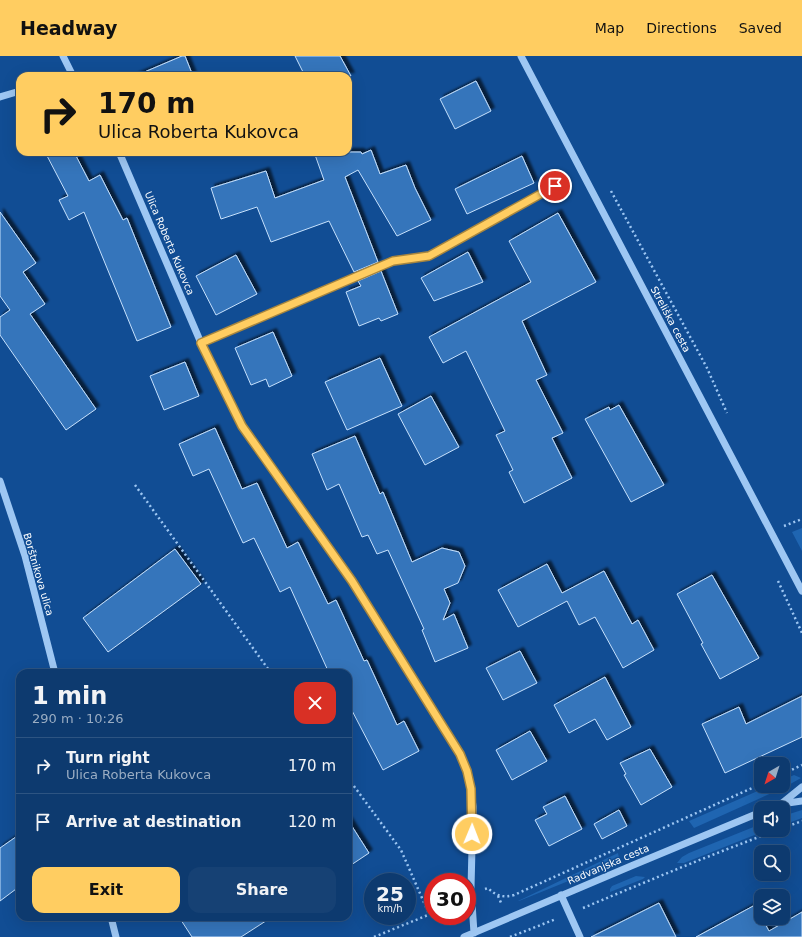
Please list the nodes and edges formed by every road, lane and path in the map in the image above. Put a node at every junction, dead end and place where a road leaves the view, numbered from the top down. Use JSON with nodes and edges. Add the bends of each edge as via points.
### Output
{"nodes":[{"id":1,"x":63,"y":56,"type":"edge"},
{"id":2,"x":521,"y":56,"type":"edge"},
{"id":3,"x":69,"y":72,"type":"edge"},
{"id":4,"x":16,"y":92,"type":"edge"},
{"id":5,"x":0,"y":97,"type":"edge"},
{"id":6,"x":121,"y":156,"type":"edge"},
{"id":7,"x":555,"y":186,"type":"dead end"},
{"id":8,"x":201,"y":343,"type":"junction"},
{"id":9,"x":0,"y":481,"type":"edge"},
{"id":10,"x":135,"y":484,"type":"dead end"},
{"id":11,"x":802,"y":519,"type":"edge"},
{"id":12,"x":772,"y":532,"type":"junction"},
{"id":13,"x":802,"y":591,"type":"edge"},
{"id":14,"x":54,"y":669,"type":"edge"},
{"id":15,"x":268,"y":669,"type":"edge"},
{"id":16,"x":802,"y":765,"type":"edge"},
{"id":17,"x":790,"y":771,"type":"edge"},
{"id":18,"x":352,"y":783,"type":"edge"},
{"id":19,"x":754,"y":787,"type":"edge"},
{"id":20,"x":802,"y":787,"type":"edge"},
{"id":21,"x":785,"y":801,"type":"edge"},
{"id":22,"x":802,"y":801,"type":"edge"},
{"id":23,"x":790,"y":803,"type":"edge"},
{"id":24,"x":754,"y":815,"type":"edge"},
{"id":25,"x":802,"y":822,"type":"edge"},
{"id":26,"x":790,"y":826,"type":"edge"},
{"id":27,"x":759,"y":837,"type":"edge"},
{"id":28,"x":471,"y":873,"type":"edge"},
{"id":29,"x":476,"y":893,"type":"edge"},
{"id":30,"x":561,"y":895,"type":"junction"},
{"id":31,"x":424,"y":903,"type":"edge"},
{"id":32,"x":584,"y":907,"type":"dead end"},
{"id":33,"x":424,"y":916,"type":"edge"},
{"id":34,"x":558,"y":919,"type":"dead end"},
{"id":35,"x":112,"y":921,"type":"edge"},
{"id":36,"x":473,"y":925,"type":"edge"},
{"id":37,"x":474,"y":933,"type":"junction"},
{"id":38,"x":116,"y":937,"type":"edge"},
{"id":39,"x":374,"y":937,"type":"edge"},
{"id":40,"x":464,"y":937,"type":"edge"},
{"id":41,"x":510,"y":937,"type":"edge"},
{"id":42,"x":580,"y":937,"type":"edge"}],
"edges":[{"from":1,"to":3,"type":"street"},
{"from":2,"to":12,"type":"street","name":"Streliška cesta"},
{"from":4,"to":5,"type":"street"},
{"from":6,"to":8,"type":"street","name":"Ulica Roberta Kukovca"},
{"from":7,"to":8,"type":"street","via":[[429,256],[393,261]]},
{"from":8,"to":28,"type":"street","name":"Ulica Roberta Kukovca","via":[[242,426],[352,581],[460,754],[471,789]]},
{"from":9,"to":14,"type":"street","name":"Borštnikova ulica","via":[[25,556]]},
{"from":10,"to":15,"type":"path"},
{"from":11,"to":12,"type":"path"},
{"from":12,"to":13,"type":"street","name":"Streliška cesta"},
{"from":16,"to":17,"type":"path"},
{"from":18,"to":31,"type":"path","via":[[401,850]]},
{"from":19,"to":29,"type":"path","via":[[514,895],[498,896],[488,888]]},
{"from":20,"to":21,"type":"street"},
{"from":22,"to":23,"type":"street"},
{"from":24,"to":30,"type":"street","name":"Radvanjska cesta"},
{"from":25,"to":26,"type":"path"},
{"from":27,"to":32,"type":"path"},
{"from":30,"to":37,"type":"street","name":"Radvanjska cesta"},
{"from":30,"to":42,"type":"street"},
{"from":33,"to":39,"type":"path"},
{"from":34,"to":41,"type":"path"},
{"from":35,"to":38,"type":"street"},
{"from":36,"to":37,"type":"street","name":"Ulica Roberta Kukovca"},
{"from":37,"to":40,"type":"street","name":"Radvanjska cesta"}]}
